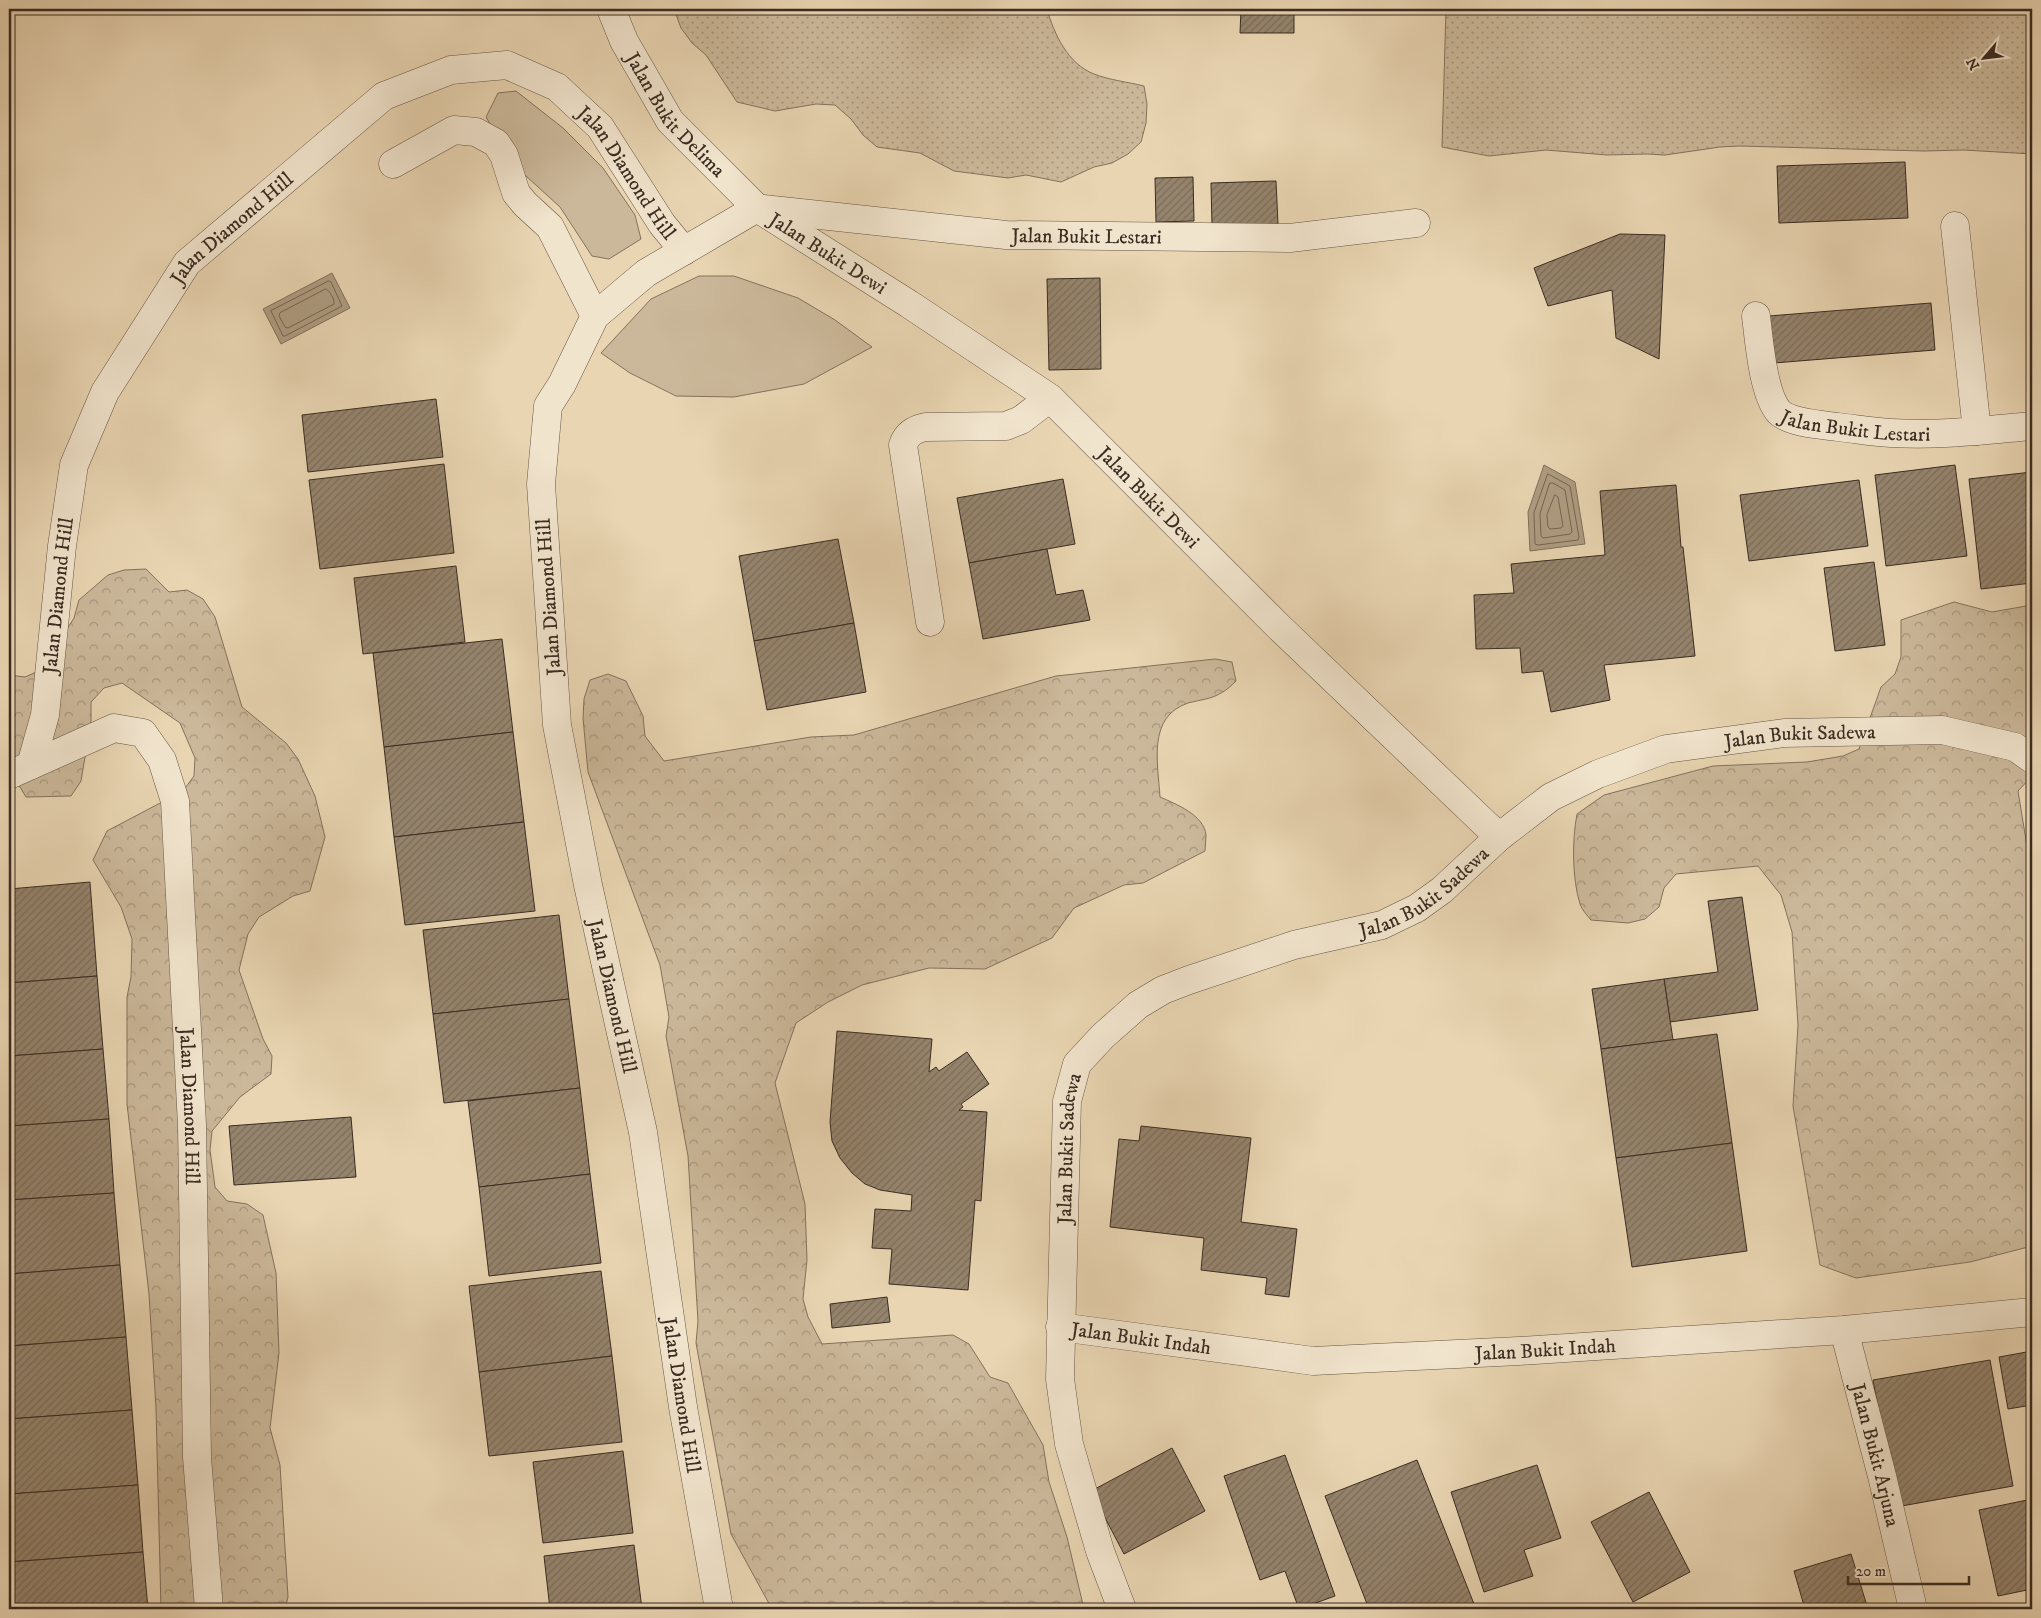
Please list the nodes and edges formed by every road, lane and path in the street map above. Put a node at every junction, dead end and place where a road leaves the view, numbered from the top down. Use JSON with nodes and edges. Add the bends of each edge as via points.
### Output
{"nodes":[{"id":1,"x":611,"y":9,"type":"edge"},
{"id":2,"x":392,"y":164,"type":"dead end"},
{"id":3,"x":756,"y":208,"type":"junction"},
{"id":4,"x":1416,"y":223,"type":"dead end"},
{"id":5,"x":1955,"y":226,"type":"dead end"},
{"id":6,"x":684,"y":251,"type":"junction"},
{"id":7,"x":595,"y":316,"type":"junction"},
{"id":8,"x":1756,"y":316,"type":"dead end"},
{"id":9,"x":1050,"y":398,"type":"junction"},
{"id":10,"x":2032,"y":426,"type":"edge"},
{"id":11,"x":1977,"y":431,"type":"junction"},
{"id":12,"x":930,"y":622,"type":"dead end"},
{"id":13,"x":2032,"y":760,"type":"edge"},
{"id":14,"x":20,"y":770,"type":"edge"},
{"id":15,"x":1500,"y":837,"type":"junction"},
{"id":16,"x":2032,"y":1312,"type":"edge"},
{"id":17,"x":1060,"y":1326,"type":"junction"},
{"id":18,"x":1844,"y":1330,"type":"junction"},
{"id":19,"x":209,"y":1609,"type":"edge"},
{"id":20,"x":718,"y":1609,"type":"edge"},
{"id":21,"x":1122,"y":1609,"type":"edge"},
{"id":22,"x":1913,"y":1609,"type":"edge"}],
"edges":[{"from":1,"to":3,"type":"street","name":"Jalan Bukit Delima","via":[[624,41],[670,121]]},
{"from":2,"to":7,"type":"street","via":[[454,130],[476,132],[496,143],[504,155],[516,193],[550,227]]},
{"from":3,"to":4,"type":"street","name":"Jalan Bukit Lestari","via":[[1006,235],[1290,238]]},
{"from":3,"to":6,"type":"street"},
{"from":3,"to":9,"type":"street","name":"Jalan Bukit Dewi","via":[[910,304]]},
{"from":5,"to":11,"type":"street"},
{"from":6,"to":7,"type":"street","via":[[646,273]]},
{"from":6,"to":14,"type":"street","name":"Jalan Diamond Hill","via":[[662,224],[600,127],[557,87],[507,66],[451,70],[384,96],[187,264],[105,392],[74,465],[62,546],[45,715]]},
{"from":7,"to":20,"type":"street","name":"Jalan Diamond Hill","via":[[548,406],[541,484],[557,725],[588,885],[643,1132],[683,1407]]},
{"from":8,"to":11,"type":"street","name":"Jalan Bukit Lestari","via":[[1759,347],[1772,402],[1781,413],[1817,425],[1891,433]]},
{"from":9,"to":12,"type":"street","via":[[1021,420],[1006,426],[917,428],[905,438],[903,445]]},
{"from":9,"to":15,"type":"street","name":"Jalan Bukit Dewi","via":[[1279,627]]},
{"from":10,"to":11,"type":"street","name":"Jalan Bukit Lestari"},
{"from":13,"to":15,"type":"street","name":"Jalan Bukit Sadewa","via":[[2015,747],[1942,730],[1784,733],[1666,749],[1598,774],[1551,797]]},
{"from":14,"to":19,"type":"street","name":"Jalan Diamond Hill","via":[[114,728],[143,733],[162,760],[175,801],[192,1125],[197,1457]]},
{"from":15,"to":17,"type":"street","name":"Jalan Bukit Sadewa","via":[[1442,890],[1417,908],[1382,924],[1294,945],[1163,990],[1138,1005],[1077,1064],[1067,1101]]},
{"from":16,"to":18,"type":"street","name":"Jalan Bukit Indah"},
{"from":17,"to":18,"type":"street","name":"Jalan Bukit Indah","via":[[1312,1361]]},
{"from":17,"to":21,"type":"street","name":"Jalan Bukit Sadewa","via":[[1060,1379],[1069,1444],[1100,1551]]},
{"from":18,"to":22,"type":"street","name":"Jalan Bukit Arjuna"}]}
